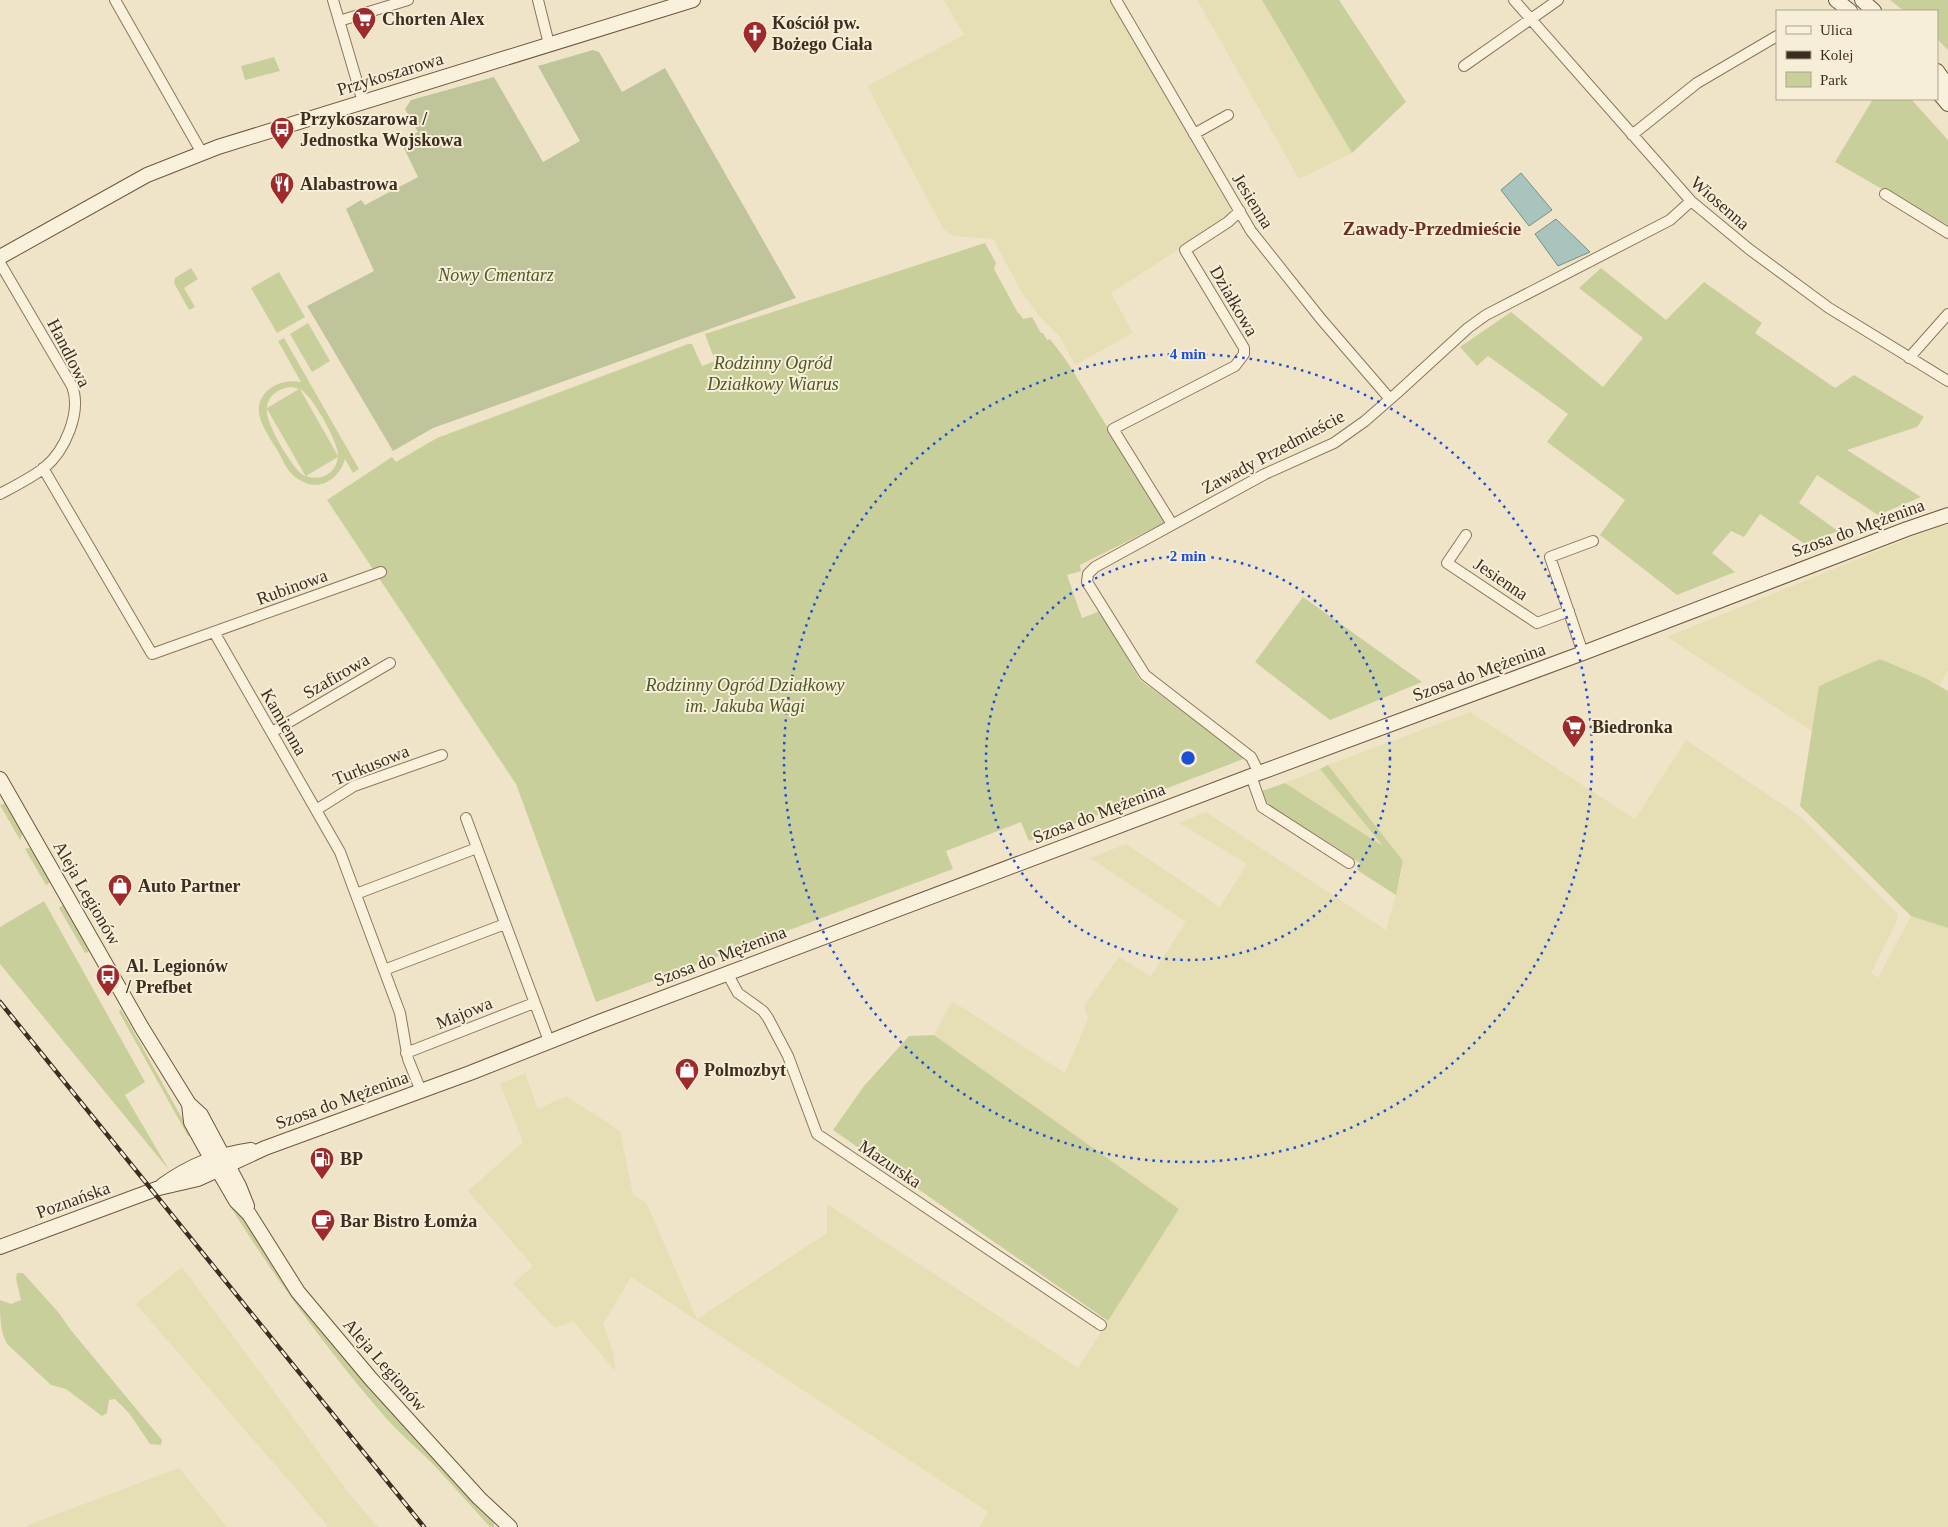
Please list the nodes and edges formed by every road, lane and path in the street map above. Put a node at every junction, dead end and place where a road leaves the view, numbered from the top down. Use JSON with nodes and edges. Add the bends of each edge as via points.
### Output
{"nodes":[{"id":1,"x":115,"y":0,"type":"edge"},
{"id":2,"x":333,"y":0,"type":"edge"},
{"id":3,"x":408,"y":0,"type":"edge"},
{"id":4,"x":538,"y":0,"type":"edge"},
{"id":5,"x":693,"y":0,"type":"edge"},
{"id":6,"x":1116,"y":0,"type":"edge"},
{"id":7,"x":1514,"y":0,"type":"edge"},
{"id":8,"x":1558,"y":0,"type":"edge"},
{"id":9,"x":1836,"y":0,"type":"edge"},
{"id":10,"x":1862,"y":0,"type":"edge"},
{"id":11,"x":1849,"y":10,"type":"edge"},
{"id":12,"x":1873,"y":10,"type":"edge"},
{"id":13,"x":1532,"y":18,"type":"junction"},
{"id":14,"x":339,"y":21,"type":"junction"},
{"id":15,"x":1776,"y":37,"type":"edge"},
{"id":16,"x":549,"y":44,"type":"junction"},
{"id":17,"x":1464,"y":66,"type":"dead end"},
{"id":18,"x":1938,"y":72,"type":"edge"},
{"id":19,"x":1948,"y":86,"type":"edge"},
{"id":20,"x":1938,"y":93,"type":"edge"},
{"id":21,"x":363,"y":102,"type":"junction"},
{"id":22,"x":1948,"y":104,"type":"edge"},
{"id":23,"x":1228,"y":115,"type":"dead end"},
{"id":24,"x":1194,"y":134,"type":"junction"},
{"id":25,"x":1632,"y":135,"type":"junction"},
{"id":26,"x":202,"y":153,"type":"junction"},
{"id":27,"x":1885,"y":194,"type":"dead end"},
{"id":28,"x":1691,"y":202,"type":"junction"},
{"id":29,"x":1240,"y":212,"type":"junction"},
{"id":30,"x":1948,"y":233,"type":"edge"},
{"id":31,"x":0,"y":257,"type":"edge"},
{"id":32,"x":0,"y":263,"type":"edge"},
{"id":33,"x":1948,"y":314,"type":"edge"},
{"id":34,"x":1909,"y":358,"type":"junction"},
{"id":35,"x":1948,"y":381,"type":"edge"},
{"id":36,"x":1390,"y":399,"type":"junction"},
{"id":37,"x":43,"y":468,"type":"junction"},
{"id":38,"x":0,"y":494,"type":"edge"},
{"id":39,"x":1948,"y":515,"type":"edge"},
{"id":40,"x":1172,"y":524,"type":"junction"},
{"id":41,"x":1466,"y":535,"type":"dead end"},
{"id":42,"x":1593,"y":541,"type":"dead end"},
{"id":43,"x":381,"y":572,"type":"dead end"},
{"id":44,"x":1569,"y":611,"type":"junction"},
{"id":45,"x":214,"y":632,"type":"junction"},
{"id":46,"x":1583,"y":654,"type":"junction"},
{"id":47,"x":390,"y":664,"type":"dead end"},
{"id":48,"x":272,"y":732,"type":"junction"},
{"id":49,"x":442,"y":755,"type":"dead end"},
{"id":50,"x":1255,"y":775,"type":"junction"},
{"id":51,"x":0,"y":779,"type":"edge"},
{"id":52,"x":316,"y":810,"type":"junction"},
{"id":53,"x":466,"y":818,"type":"dead end"},
{"id":54,"x":477,"y":848,"type":"junction"},
{"id":55,"x":1349,"y":863,"type":"dead end"},
{"id":56,"x":356,"y":894,"type":"junction"},
{"id":57,"x":505,"y":924,"type":"junction"},
{"id":58,"x":384,"y":970,"type":"junction"},
{"id":59,"x":727,"y":973,"type":"junction"},
{"id":60,"x":534,"y":1003,"type":"junction"},
{"id":61,"x":549,"y":1041,"type":"junction"},
{"id":62,"x":406,"y":1053,"type":"junction"},
{"id":63,"x":421,"y":1091,"type":"junction"},
{"id":64,"x":220,"y":1162,"type":"junction"},
{"id":65,"x":0,"y":1247,"type":"edge"},
{"id":66,"x":1101,"y":1325,"type":"dead end"},
{"id":67,"x":510,"y":1527,"type":"edge"}],
"edges":[{"from":1,"to":26,"type":"street"},
{"from":2,"to":14,"type":"street"},
{"from":3,"to":14,"type":"street"},
{"from":4,"to":16,"type":"street"},
{"from":5,"to":16,"type":"main road","name":"Przykoszarowa"},
{"from":6,"to":24,"type":"street","name":"Jesienna"},
{"from":7,"to":13,"type":"street","name":"Wiosenna"},
{"from":8,"to":13,"type":"street"},
{"from":9,"to":11,"type":"main road"},
{"from":10,"to":12,"type":"main road"},
{"from":13,"to":17,"type":"street"},
{"from":13,"to":25,"type":"street","name":"Wiosenna"},
{"from":14,"to":21,"type":"street"},
{"from":15,"to":25,"type":"street","via":[[1696,83]]},
{"from":16,"to":21,"type":"main road","name":"Przykoszarowa"},
{"from":18,"to":19,"type":"main road"},
{"from":20,"to":22,"type":"main road"},
{"from":21,"to":26,"type":"main road","name":"Przykoszarowa"},
{"from":23,"to":24,"type":"street"},
{"from":24,"to":29,"type":"street","name":"Jesienna"},
{"from":25,"to":28,"type":"street","name":"Wiosenna"},
{"from":26,"to":31,"type":"main road","name":"Przykoszarowa","via":[[147,175]]},
{"from":27,"to":30,"type":"street"},
{"from":28,"to":34,"type":"street","name":"Wiosenna","via":[[1787,278]]},
{"from":28,"to":36,"type":"street","name":"Zawady Przedmieście","via":[[1670,220],[1486,315]]},
{"from":29,"to":36,"type":"street","name":"Jesienna","via":[[1265,250]]},
{"from":29,"to":40,"type":"street","name":"Działkowa","via":[[1185,250],[1240,340],[1244,348],[1241,360],[1113,429]]},
{"from":32,"to":37,"type":"street","name":"Handlowa","via":[[75,393],[71,423],[57,452]]},
{"from":33,"to":34,"type":"street"},
{"from":34,"to":35,"type":"street","name":"Wiosenna"},
{"from":36,"to":40,"type":"street","name":"Zawady Przedmieście","via":[[1334,443],[1265,474]]},
{"from":37,"to":38,"type":"street","name":"Handlowa"},
{"from":37,"to":45,"type":"street","via":[[152,654]]},
{"from":39,"to":46,"type":"main road","name":"Szosa do Mężenina"},
{"from":40,"to":50,"type":"street","name":"Zawady Przedmieście","via":[[1095,567],[1088,574],[1087,582],[1145,675],[1251,757]]},
{"from":41,"to":44,"type":"street","name":"Jesienna","via":[[1447,563],[1537,623]]},
{"from":42,"to":44,"type":"street","via":[[1550,557]]},
{"from":43,"to":45,"type":"street","name":"Rubinowa"},
{"from":44,"to":46,"type":"street"},
{"from":45,"to":48,"type":"street","name":"Kamienna"},
{"from":46,"to":50,"type":"main road","name":"Szosa do Mężenina"},
{"from":47,"to":48,"type":"street","name":"Szafirowa"},
{"from":48,"to":52,"type":"street","name":"Kamienna"},
{"from":49,"to":52,"type":"street","name":"Turkusowa","via":[[354,786]]},
{"from":50,"to":55,"type":"street","via":[[1262,807]]},
{"from":50,"to":59,"type":"main road","name":"Szosa do Mężenina"},
{"from":51,"to":64,"type":"main road","name":"Aleja Legionów","via":[[142,1028],[188,1104],[200,1115]]},
{"from":52,"to":56,"type":"street","name":"Kamienna","via":[[340,852]]},
{"from":53,"to":54,"type":"street"},
{"from":54,"to":56,"type":"street"},
{"from":54,"to":57,"type":"street"},
{"from":56,"to":58,"type":"street","name":"Kamienna"},
{"from":57,"to":58,"type":"street"},
{"from":57,"to":60,"type":"street"},
{"from":58,"to":62,"type":"street","name":"Kamienna","via":[[400,1014]]},
{"from":59,"to":61,"type":"main road","name":"Szosa do Mężenina"},
{"from":59,"to":66,"type":"street","name":"Mazurska","via":[[738,993],[764,1011],[768,1018],[788,1056],[816,1134]]},
{"from":60,"to":61,"type":"street"},
{"from":60,"to":62,"type":"street","name":"Majowa"},
{"from":61,"to":63,"type":"main road","name":"Szosa do Mężenina"},
{"from":62,"to":63,"type":"street","name":"Kamienna"},
{"from":63,"to":64,"type":"main road","name":"Szosa do Mężenina"},
{"from":64,"to":65,"type":"main road","name":"Poznańska","via":[[187,1169],[158,1188]]},
{"from":64,"to":67,"type":"main road","name":"Aleja Legionów","via":[[239,1186],[249,1214],[298,1292],[355,1361],[479,1498]]}]}
